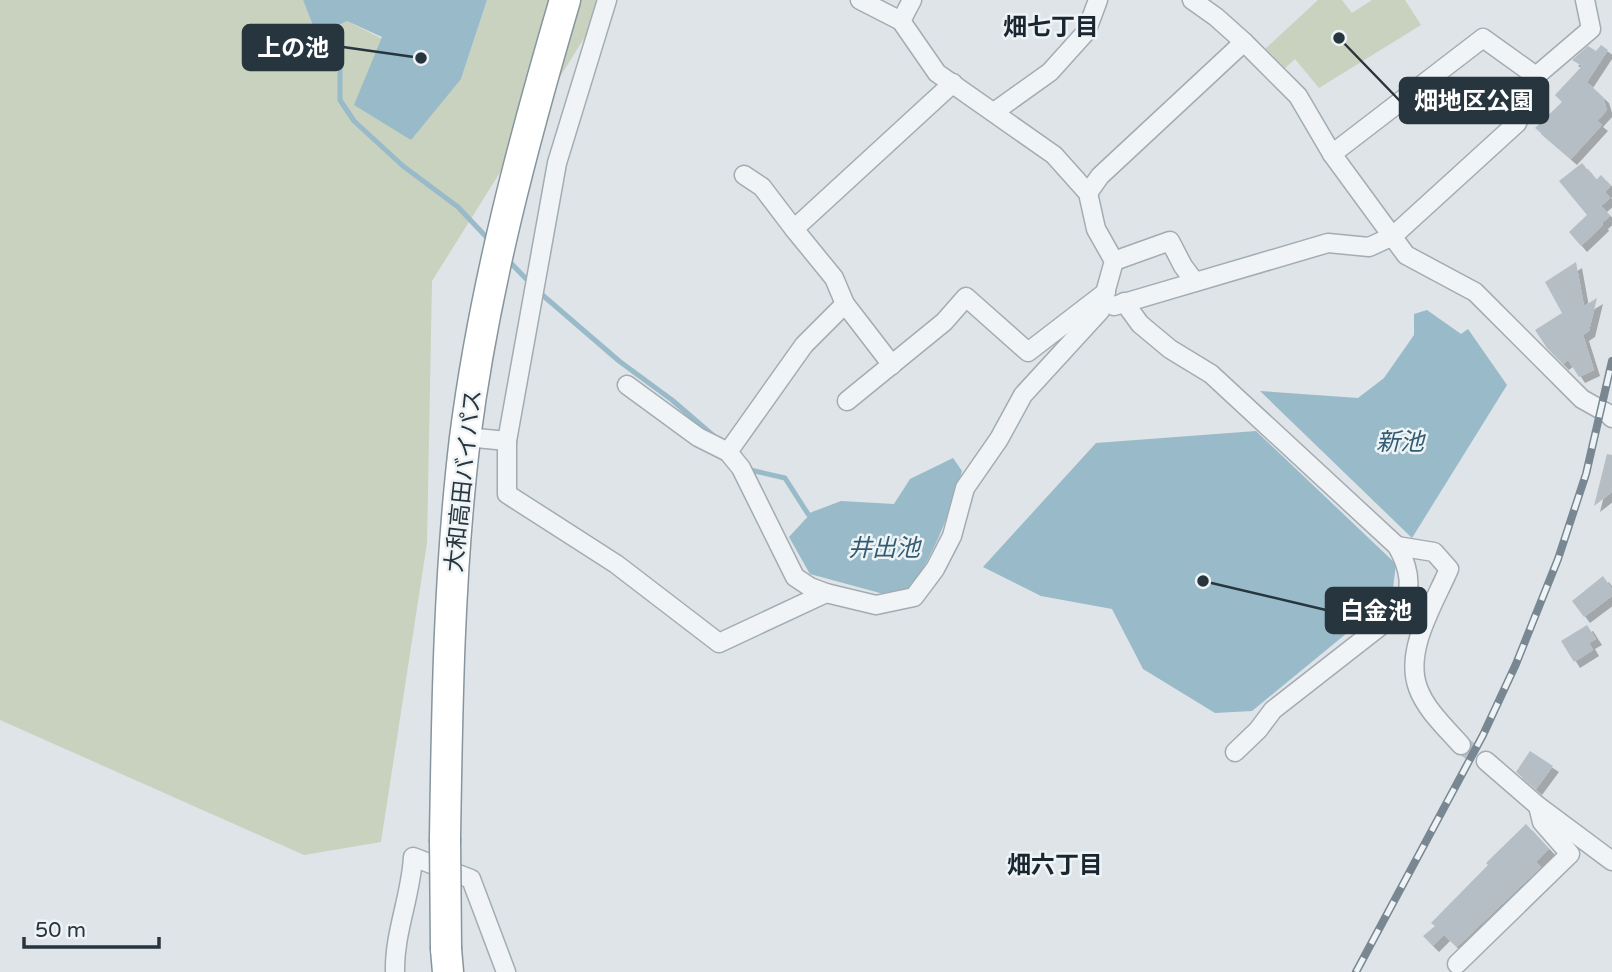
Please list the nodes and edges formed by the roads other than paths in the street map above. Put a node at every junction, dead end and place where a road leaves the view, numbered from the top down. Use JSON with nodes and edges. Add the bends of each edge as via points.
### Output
{"nodes":[{"id":1,"x":565,"y":0,"type":"edge"},
{"id":2,"x":607,"y":0,"type":"edge"},
{"id":3,"x":860,"y":0,"type":"edge"},
{"id":4,"x":912,"y":0,"type":"edge"},
{"id":5,"x":1098,"y":0,"type":"edge"},
{"id":6,"x":1192,"y":0,"type":"edge"},
{"id":7,"x":1585,"y":0,"type":"edge"},
{"id":8,"x":901,"y":21,"type":"junction"},
{"id":9,"x":1244,"y":42,"type":"junction"},
{"id":10,"x":1536,"y":76,"type":"junction"},
{"id":11,"x":953,"y":83,"type":"junction"},
{"id":12,"x":994,"y":112,"type":"junction"},
{"id":13,"x":1332,"y":154,"type":"junction"},
{"id":14,"x":744,"y":175,"type":"dead end"},
{"id":15,"x":1088,"y":193,"type":"junction"},
{"id":16,"x":794,"y":229,"type":"junction"},
{"id":17,"x":1393,"y":236,"type":"junction"},
{"id":18,"x":1114,"y":261,"type":"junction"},
{"id":19,"x":1195,"y":282,"type":"junction"},
{"id":20,"x":1106,"y":292,"type":"junction"},
{"id":21,"x":1124,"y":302,"type":"junction"},
{"id":22,"x":845,"y":304,"type":"junction"},
{"id":23,"x":1100,"y":310,"type":"junction"},
{"id":24,"x":892,"y":365,"type":"junction"},
{"id":25,"x":626,"y":385,"type":"dead end"},
{"id":26,"x":847,"y":401,"type":"dead end"},
{"id":27,"x":1612,"y":418,"type":"edge"},
{"id":28,"x":466,"y":436,"type":"junction"},
{"id":29,"x":507,"y":441,"type":"junction"},
{"id":30,"x":728,"y":452,"type":"junction"},
{"id":31,"x":1397,"y":546,"type":"junction"},
{"id":32,"x":826,"y":593,"type":"junction"},
{"id":33,"x":1461,"y":745,"type":"tunnel mouth"},
{"id":34,"x":1235,"y":752,"type":"dead end"},
{"id":35,"x":1486,"y":761,"type":"tunnel mouth"},
{"id":36,"x":1538,"y":806,"type":"junction"},
{"id":37,"x":1612,"y":861,"type":"edge"},
{"id":38,"x":447,"y":960,"type":"edge"},
{"id":39,"x":1457,"y":964,"type":"dead end"},
{"id":40,"x":395,"y":972,"type":"edge"},
{"id":41,"x":506,"y":972,"type":"edge"}],
"edges":[{"from":1,"to":28,"type":"highway","name":"大和高田バイパス","via":[[523,150],[485,319]]},
{"from":2,"to":29,"type":"street","via":[[557,163]]},
{"from":3,"to":8,"type":"street"},
{"from":4,"to":8,"type":"street"},
{"from":5,"to":12,"type":"street","via":[[1086,33],[1050,72]]},
{"from":6,"to":9,"type":"street"},
{"from":7,"to":10,"type":"street","via":[[1591,29]]},
{"from":8,"to":11,"type":"street","via":[[937,73]]},
{"from":9,"to":13,"type":"street","via":[[1298,96]]},
{"from":9,"to":15,"type":"street","via":[[1100,176]]},
{"from":10,"to":13,"type":"street","via":[[1483,38]]},
{"from":10,"to":17,"type":"street","via":[[1517,123]]},
{"from":11,"to":12,"type":"street"},
{"from":11,"to":16,"type":"street"},
{"from":12,"to":15,"type":"street","via":[[1054,155]]},
{"from":13,"to":17,"type":"street"},
{"from":14,"to":16,"type":"street","via":[[762,187]]},
{"from":15,"to":18,"type":"street","via":[[1096,229]]},
{"from":16,"to":22,"type":"street","via":[[834,278]]},
{"from":17,"to":19,"type":"street","via":[[1369,247],[1328,243]]},
{"from":17,"to":27,"type":"street","via":[[1406,255],[1475,292],[1583,399]]},
{"from":18,"to":19,"type":"street","via":[[1170,241]]},
{"from":18,"to":20,"type":"street"},
{"from":19,"to":21,"type":"street"},
{"from":20,"to":23,"type":"street"},
{"from":20,"to":24,"type":"street","via":[[1028,352],[966,297],[944,322]]},
{"from":21,"to":23,"type":"street"},
{"from":21,"to":31,"type":"street","via":[[1140,324],[1212,374]]},
{"from":22,"to":24,"type":"street"},
{"from":22,"to":30,"type":"street","via":[[804,345]]},
{"from":23,"to":32,"type":"street","via":[[1023,395],[965,488],[952,536],[914,597],[876,605]]},
{"from":24,"to":26,"type":"street"},
{"from":25,"to":30,"type":"street","via":[[698,437]]},
{"from":28,"to":29,"type":"street"},
{"from":28,"to":38,"type":"highway","name":"大和高田バイパス","bridge":true,"via":[[448,661]]},
{"from":29,"to":32,"type":"street","via":[[507,494],[616,564],[719,643]]},
{"from":30,"to":32,"type":"street","via":[[741,468],[795,577]]},
{"from":31,"to":33,"type":"street","via":[[1434,551],[1449,569],[1419,637],[1413,670],[1431,711]]},
{"from":31,"to":34,"type":"street","via":[[1409,577],[1409,597],[1401,610],[1273,710]]},
{"from":35,"to":36,"type":"street"},
{"from":36,"to":37,"type":"street"},
{"from":36,"to":39,"type":"street","via":[[1542,822],[1570,854]]},
{"from":40,"to":41,"type":"street","via":[[413,857],[471,879]]}]}
